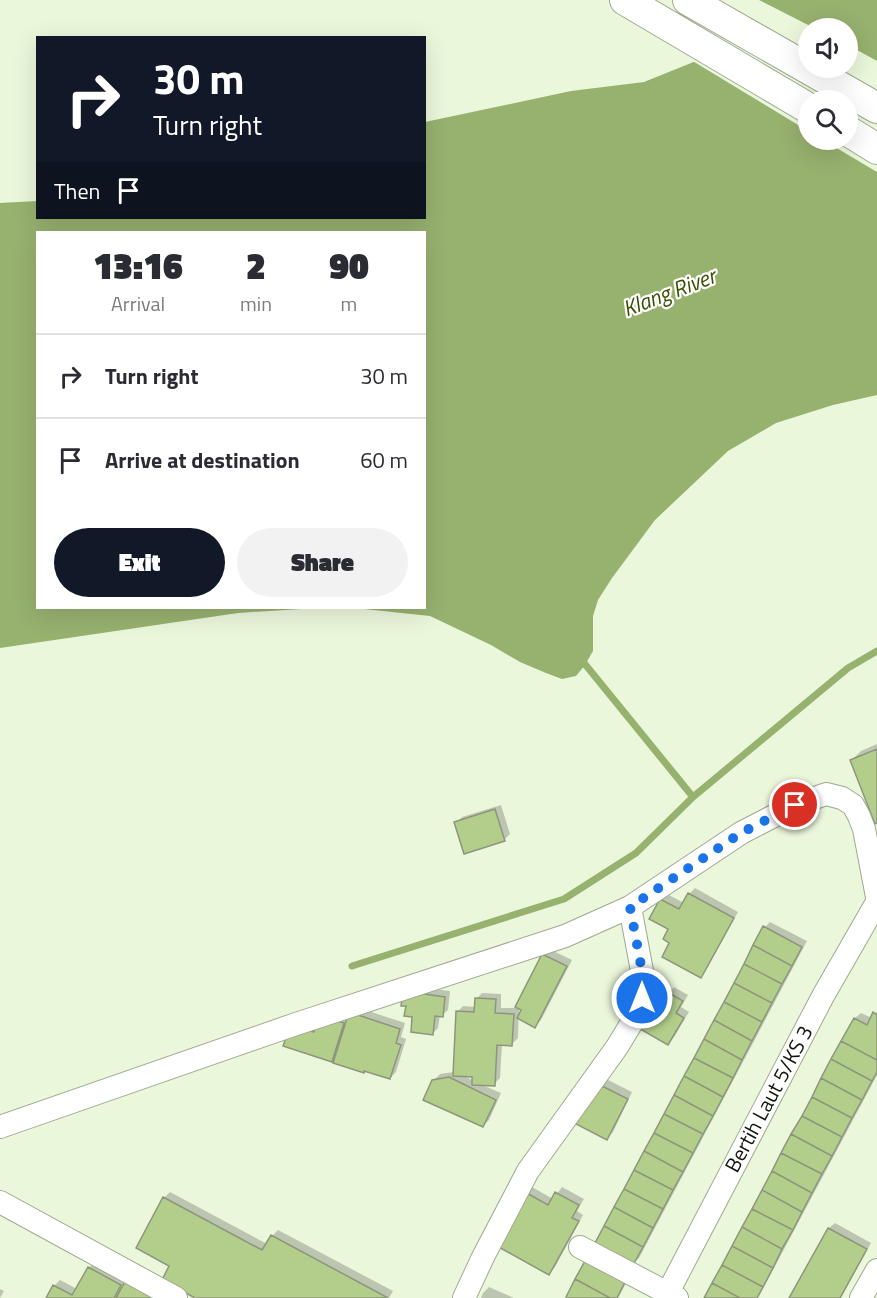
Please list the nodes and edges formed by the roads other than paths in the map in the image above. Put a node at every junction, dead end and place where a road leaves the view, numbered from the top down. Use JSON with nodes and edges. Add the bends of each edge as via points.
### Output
{"nodes":[{"id":1,"x":625,"y":0,"type":"edge"},
{"id":2,"x":688,"y":0,"type":"edge"},
{"id":3,"x":798,"y":102,"type":"edge"},
{"id":4,"x":877,"y":108,"type":"edge"},
{"id":5,"x":858,"y":137,"type":"edge"},
{"id":6,"x":877,"y":149,"type":"edge"},
{"id":7,"x":877,"y":897,"type":"edge"},
{"id":8,"x":877,"y":902,"type":"edge"},
{"id":9,"x":630,"y":907,"type":"junction"},
{"id":10,"x":0,"y":1127,"type":"edge"},
{"id":11,"x":0,"y":1202,"type":"edge"},
{"id":12,"x":580,"y":1247,"type":"dead end"},
{"id":13,"x":877,"y":1270,"type":"edge"},
{"id":14,"x":670,"y":1296,"type":"edge"},
{"id":15,"x":176,"y":1298,"type":"edge"},
{"id":16,"x":464,"y":1298,"type":"edge"},
{"id":17,"x":861,"y":1298,"type":"edge"}],
"edges":[{"from":1,"to":3,"type":"main road"},
{"from":2,"to":4,"type":"main road"},
{"from":5,"to":6,"type":"main road"},
{"from":7,"to":9,"type":"street","via":[[860,816],[853,805],[826,794],[741,833]]},
{"from":8,"to":14,"type":"street","name":"Bertih Laut 5/KS 3","via":[[823,996]]},
{"from":9,"to":10,"type":"street","via":[[565,936]]},
{"from":9,"to":16,"type":"street","via":[[642,971],[642,998],[631,1024],[528,1171]]},
{"from":11,"to":15,"type":"street"},
{"from":12,"to":14,"type":"street"},
{"from":13,"to":17,"type":"street"}]}
